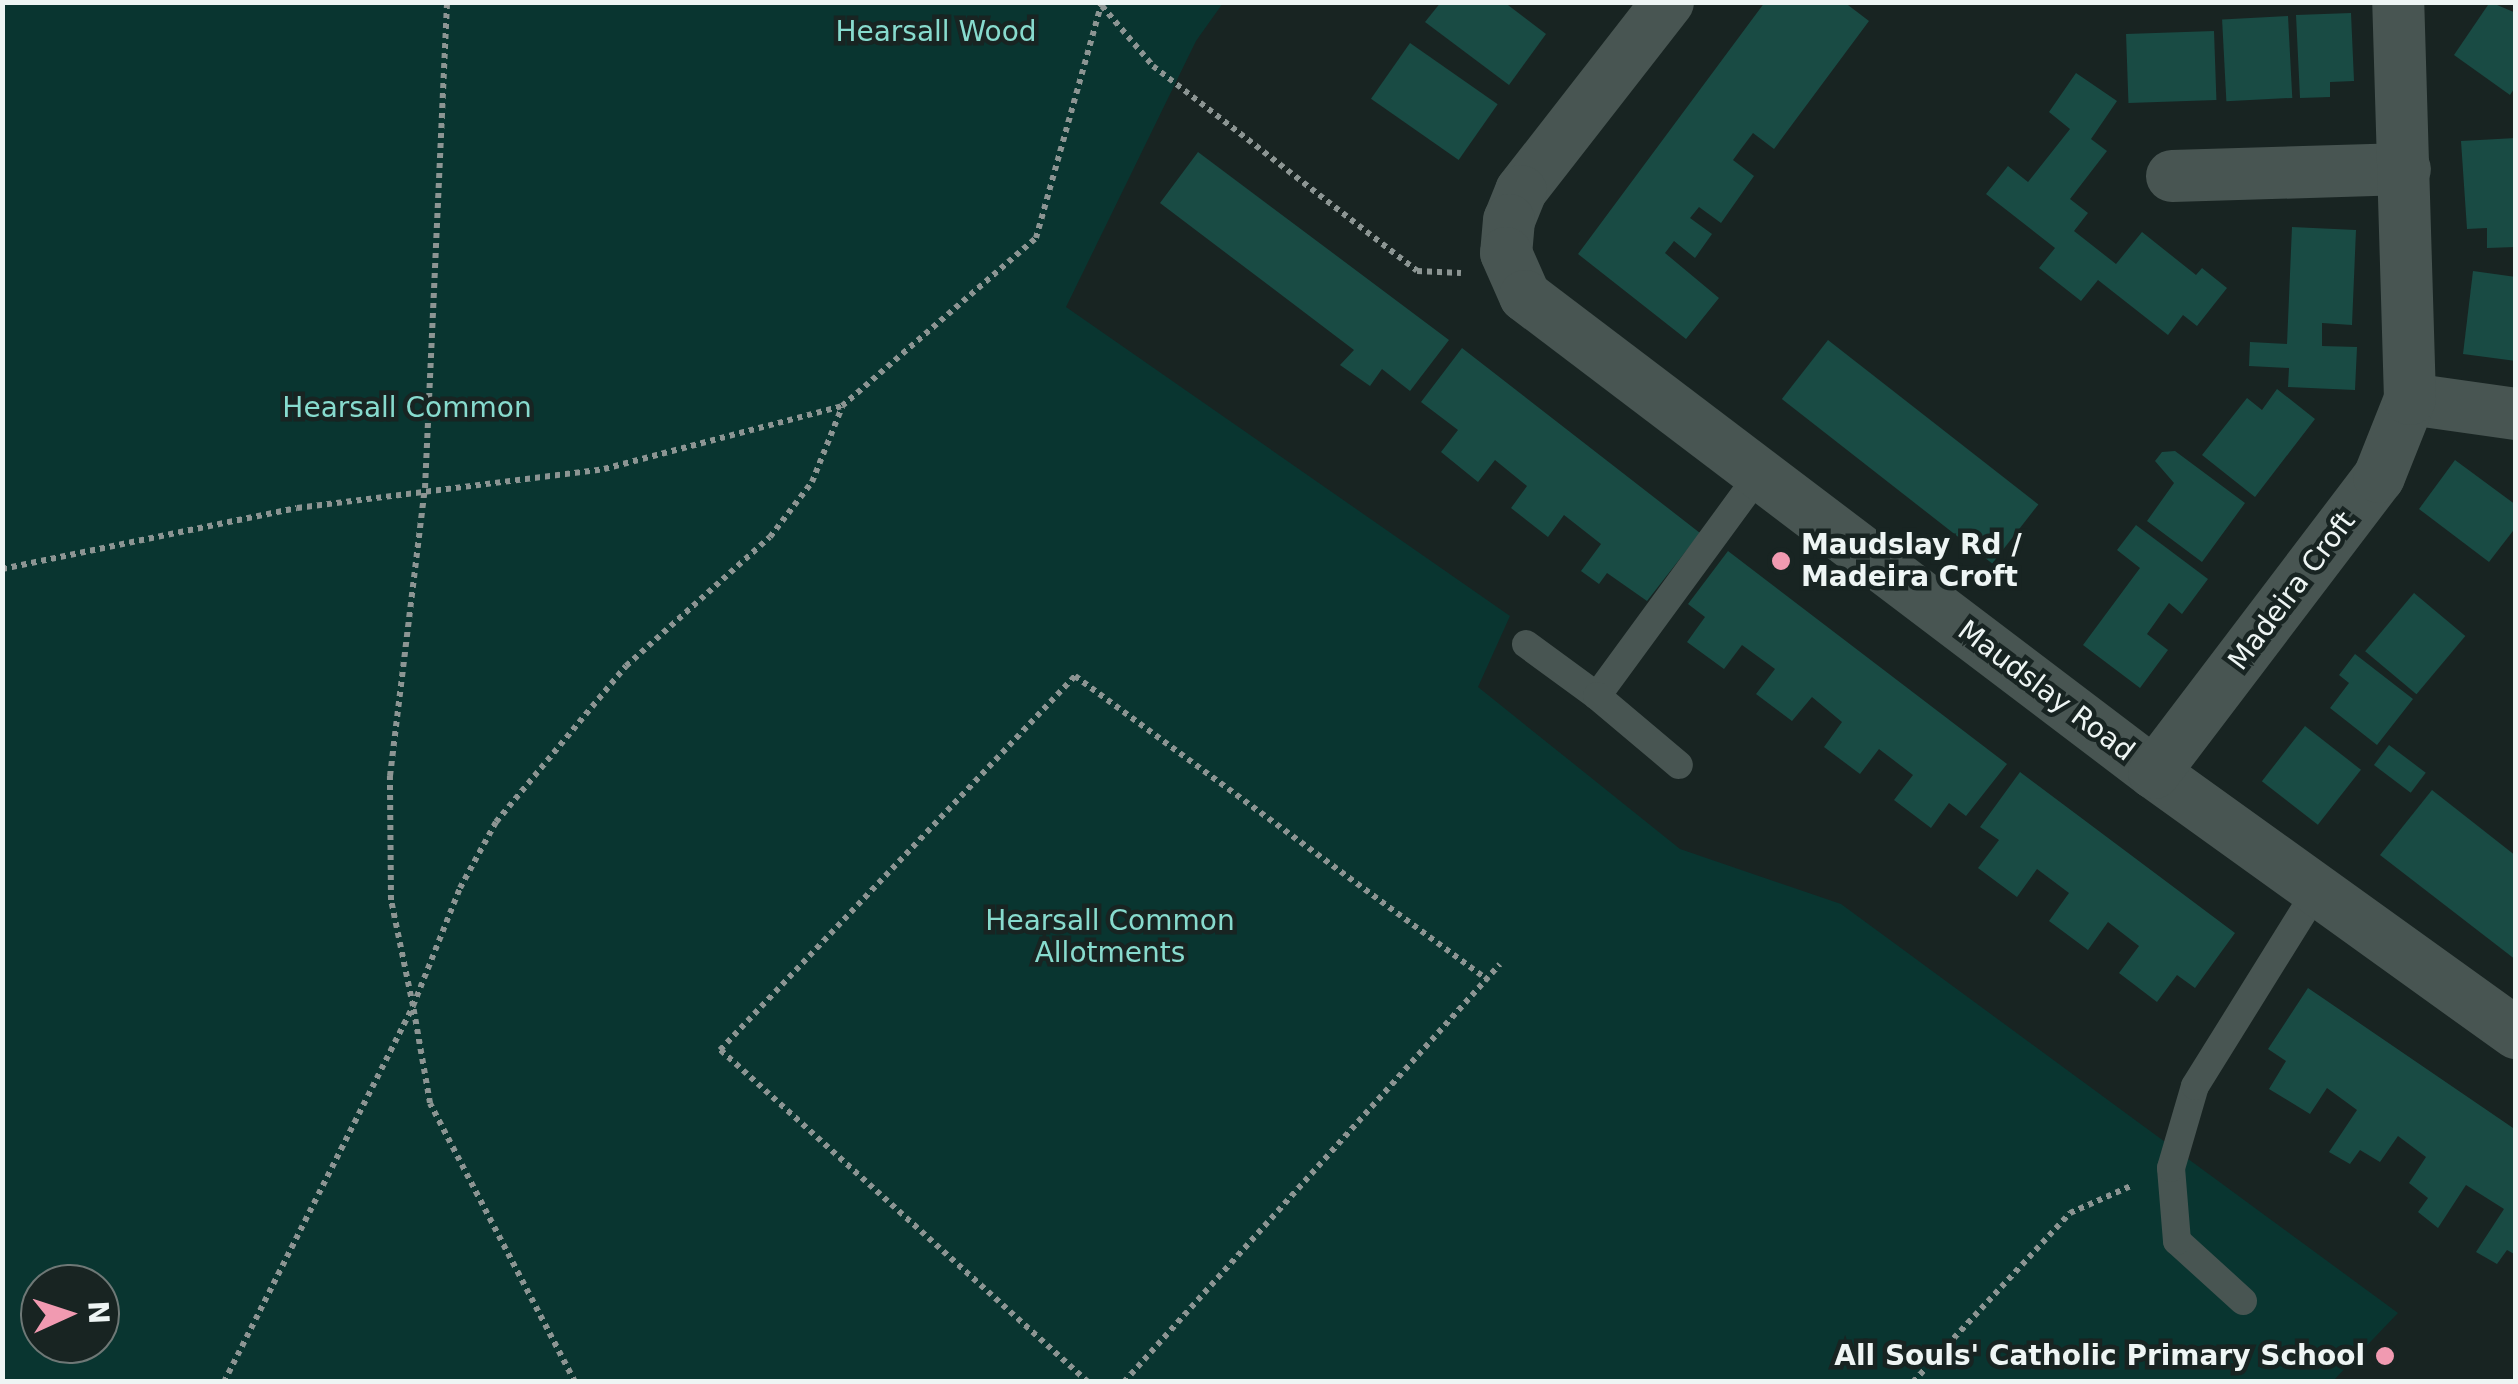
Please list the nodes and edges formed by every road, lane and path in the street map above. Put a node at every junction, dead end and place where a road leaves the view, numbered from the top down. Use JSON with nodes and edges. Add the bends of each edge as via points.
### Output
{"nodes":[{"id":1,"x":448,"y":2,"type":"edge"},
{"id":2,"x":1668,"y":2,"type":"edge"},
{"id":3,"x":2398,"y":2,"type":"edge"},
{"id":4,"x":1100,"y":3,"type":"edge"},
{"id":5,"x":2406,"y":169,"type":"junction"},
{"id":6,"x":2172,"y":176,"type":"dead end"},
{"id":7,"x":1509,"y":264,"type":"junction"},
{"id":8,"x":2410,"y":399,"type":"junction"},
{"id":9,"x":842,"y":406,"type":"junction"},
{"id":10,"x":2516,"y":414,"type":"edge"},
{"id":11,"x":1759,"y":475,"type":"junction"},
{"id":12,"x":425,"y":488,"type":"junction"},
{"id":13,"x":2,"y":570,"type":"edge"},
{"id":14,"x":1526,"y":644,"type":"dead end"},
{"id":15,"x":1597,"y":696,"type":"junction"},
{"id":16,"x":1679,"y":764,"type":"dead end"},
{"id":17,"x":2154,"y":773,"type":"junction"},
{"id":18,"x":2317,"y":890,"type":"junction"},
{"id":19,"x":1500,"y":964,"type":"dead end"},
{"id":20,"x":1488,"y":980,"type":"junction"},
{"id":21,"x":414,"y":1006,"type":"junction"},
{"id":22,"x":2516,"y":1033,"type":"edge"},
{"id":23,"x":2171,"y":1168,"type":"junction"},
{"id":24,"x":2243,"y":1301,"type":"dead end"},
{"id":25,"x":224,"y":1382,"type":"edge"},
{"id":26,"x":575,"y":1382,"type":"edge"},
{"id":27,"x":1088,"y":1382,"type":"edge"},
{"id":28,"x":1124,"y":1382,"type":"edge"},
{"id":29,"x":1913,"y":1382,"type":"edge"}],
"edges":[{"from":1,"to":12,"type":"path"},
{"from":2,"to":7,"type":"street","via":[[1521,191],[1508,220]]},
{"from":3,"to":5,"type":"street","name":"Madeira Croft"},
{"from":4,"to":7,"type":"path","via":[[1153,66],[1417,271]]},
{"from":4,"to":9,"type":"path","via":[[1036,238]]},
{"from":5,"to":6,"type":"street"},
{"from":5,"to":8,"type":"street","name":"Madeira Croft"},
{"from":7,"to":11,"type":"street","name":"Maudslay Road","via":[[1524,296]]},
{"from":8,"to":10,"type":"street"},
{"from":8,"to":17,"type":"street","name":"Madeira Croft","via":[[2378,477]]},
{"from":9,"to":12,"type":"path","via":[[604,468]]},
{"from":9,"to":21,"type":"path","via":[[812,482],[770,536],[626,666],[496,822],[460,888]]},
{"from":11,"to":15,"type":"lane"},
{"from":11,"to":17,"type":"street","name":"Maudslay Road"},
{"from":12,"to":13,"type":"path"},
{"from":12,"to":21,"type":"path","via":[[390,776],[391,900]]},
{"from":14,"to":15,"type":"lane"},
{"from":15,"to":16,"type":"lane"},
{"from":17,"to":18,"type":"street","name":"Maudslay Road"},
{"from":18,"to":22,"type":"street","name":"Maudslay Road"},
{"from":18,"to":23,"type":"lane","via":[[2195,1086]]},
{"from":19,"to":20,"type":"path"},
{"from":20,"to":27,"type":"path","via":[[1075,676],[720,1050]]},
{"from":20,"to":28,"type":"path"},
{"from":21,"to":25,"type":"path"},
{"from":21,"to":26,"type":"path","via":[[430,1103]]},
{"from":23,"to":24,"type":"lane","via":[[2177,1241]]},
{"from":23,"to":29,"type":"path","via":[[2070,1213]]}]}
